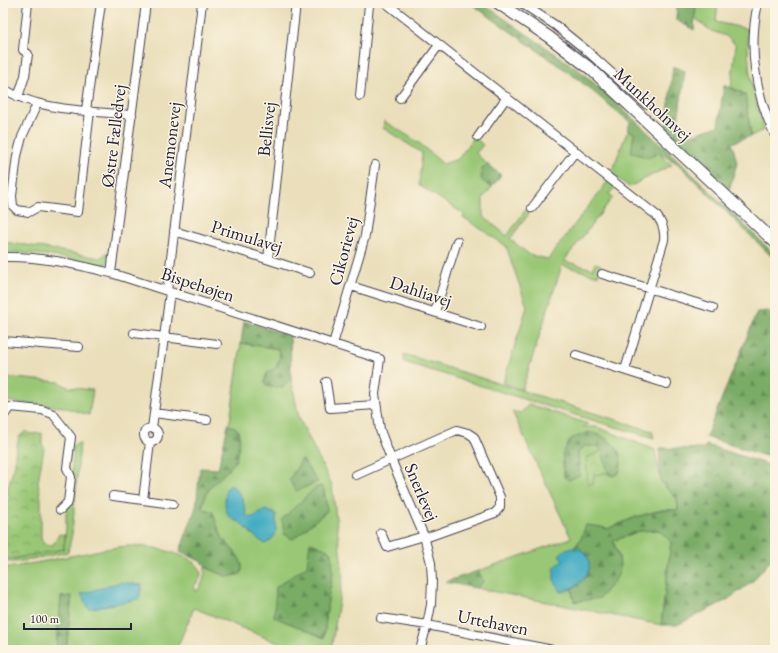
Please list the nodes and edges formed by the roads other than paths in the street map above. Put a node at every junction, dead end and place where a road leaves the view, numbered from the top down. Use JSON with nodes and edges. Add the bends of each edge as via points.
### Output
{"nodes":[{"id":1,"x":28,"y":3,"type":"edge"},
{"id":2,"x":98,"y":3,"type":"edge"},
{"id":3,"x":146,"y":3,"type":"edge"},
{"id":4,"x":202,"y":3,"type":"edge"},
{"id":5,"x":296,"y":3,"type":"edge"},
{"id":6,"x":371,"y":3,"type":"edge"},
{"id":7,"x":386,"y":3,"type":"edge"},
{"id":8,"x":498,"y":3,"type":"edge"},
{"id":9,"x":521,"y":3,"type":"edge"},
{"id":10,"x":758,"y":3,"type":"edge"},
{"id":11,"x":439,"y":45,"type":"junction"},
{"id":12,"x":3,"y":88,"type":"edge"},
{"id":13,"x":360,"y":96,"type":"dead end"},
{"id":14,"x":18,"y":97,"type":"junction"},
{"id":15,"x":507,"y":97,"type":"junction"},
{"id":16,"x":400,"y":98,"type":"dead end"},
{"id":17,"x":37,"y":104,"type":"junction"},
{"id":18,"x":646,"y":104,"type":"dead end"},
{"id":19,"x":88,"y":110,"type":"junction"},
{"id":20,"x":132,"y":116,"type":"junction"},
{"id":21,"x":775,"y":135,"type":"edge"},
{"id":22,"x":478,"y":137,"type":"dead end"},
{"id":23,"x":575,"y":152,"type":"junction"},
{"id":24,"x":375,"y":165,"type":"dead end"},
{"id":25,"x":532,"y":208,"type":"dead end"},
{"id":26,"x":174,"y":231,"type":"junction"},
{"id":27,"x":457,"y":242,"type":"dead end"},
{"id":28,"x":775,"y":242,"type":"edge"},
{"id":29,"x":3,"y":257,"type":"edge"},
{"id":30,"x":268,"y":259,"type":"junction"},
{"id":31,"x":310,"y":273,"type":"dead end"},
{"id":32,"x":111,"y":274,"type":"junction"},
{"id":33,"x":602,"y":274,"type":"dead end"},
{"id":34,"x":351,"y":286,"type":"junction"},
{"id":35,"x":650,"y":288,"type":"junction"},
{"id":36,"x":168,"y":292,"type":"junction"},
{"id":37,"x":712,"y":308,"type":"dead end"},
{"id":38,"x":435,"y":312,"type":"junction"},
{"id":39,"x":481,"y":326,"type":"dead end"},
{"id":40,"x":134,"y":333,"type":"dead end"},
{"id":41,"x":163,"y":337,"type":"junction"},
{"id":42,"x":3,"y":341,"type":"edge"},
{"id":43,"x":217,"y":344,"type":"dead end"},
{"id":44,"x":333,"y":344,"type":"junction"},
{"id":45,"x":79,"y":347,"type":"dead end"},
{"id":46,"x":576,"y":355,"type":"dead end"},
{"id":47,"x":380,"y":359,"type":"joint"},
{"id":48,"x":625,"y":370,"type":"junction"},
{"id":49,"x":326,"y":382,"type":"dead end"},
{"id":50,"x":667,"y":384,"type":"dead end"},
{"id":51,"x":376,"y":405,"type":"junction"},
{"id":52,"x":154,"y":413,"type":"junction"},
{"id":53,"x":3,"y":417,"type":"edge"},
{"id":54,"x":207,"y":420,"type":"dead end"},
{"id":55,"x":391,"y":460,"type":"junction"},
{"id":56,"x":356,"y":475,"type":"dead end"},
{"id":57,"x":112,"y":496,"type":"dead end"},
{"id":58,"x":143,"y":500,"type":"junction"},
{"id":59,"x":173,"y":504,"type":"dead end"},
{"id":60,"x":60,"y":510,"type":"dead end"},
{"id":61,"x":381,"y":533,"type":"dead end"},
{"id":62,"x":425,"y":537,"type":"junction"},
{"id":63,"x":381,"y":618,"type":"dead end"},
{"id":64,"x":428,"y":625,"type":"junction"},
{"id":65,"x":420,"y":650,"type":"edge"},
{"id":66,"x":553,"y":650,"type":"edge"}],
"edges":[{"from":1,"to":14,"type":"street","via":[[23,50],[28,54]]},
{"from":2,"to":19,"type":"street","via":[[101,3]]},
{"from":3,"to":20,"type":"street","name":"Østre Fælledvej"},
{"from":4,"to":26,"type":"street","name":"Anemonevej"},
{"from":5,"to":30,"type":"street","name":"Bellisvej"},
{"from":6,"to":13,"type":"street"},
{"from":7,"to":11,"type":"street"},
{"from":8,"to":28,"type":"street","name":"Munkholmvej","via":[[592,70]]},
{"from":9,"to":18,"type":"street","via":[[555,25],[586,50]]},
{"from":10,"to":21,"type":"street","via":[[753,32],[754,65],[763,106]]},
{"from":11,"to":15,"type":"street"},
{"from":11,"to":16,"type":"street"},
{"from":12,"to":14,"type":"street"},
{"from":14,"to":17,"type":"street"},
{"from":15,"to":22,"type":"street"},
{"from":15,"to":23,"type":"street"},
{"from":17,"to":19,"type":"street"},
{"from":17,"to":19,"type":"street","via":[[21,141],[12,196],[15,208],[28,212],[38,207],[78,212]]},
{"from":19,"to":20,"type":"street"},
{"from":20,"to":32,"type":"street","name":"Østre Fælledvej"},
{"from":23,"to":25,"type":"street"},
{"from":23,"to":35,"type":"street","via":[[660,220],[664,240]]},
{"from":24,"to":34,"type":"street","name":"Cikorievej","via":[[365,236]]},
{"from":26,"to":30,"type":"street","name":"Primulavej"},
{"from":26,"to":36,"type":"street","name":"Anemonevej"},
{"from":27,"to":38,"type":"street"},
{"from":29,"to":32,"type":"street","name":"Bispehøjen","via":[[72,263]]},
{"from":30,"to":31,"type":"street","name":"Primulavej"},
{"from":32,"to":36,"type":"street","name":"Bispehøjen"},
{"from":33,"to":35,"type":"street"},
{"from":34,"to":38,"type":"street","name":"Dahliavej"},
{"from":34,"to":44,"type":"street","name":"Cikorievej"},
{"from":35,"to":37,"type":"street"},
{"from":35,"to":48,"type":"street"},
{"from":36,"to":41,"type":"street","name":"Anemonevej"},
{"from":36,"to":44,"type":"street","name":"Bispehøjen"},
{"from":38,"to":39,"type":"street","name":"Dahliavej"},
{"from":40,"to":41,"type":"street"},
{"from":41,"to":43,"type":"street"},
{"from":41,"to":52,"type":"street","name":"Anemonevej"},
{"from":42,"to":45,"type":"street"},
{"from":44,"to":47,"type":"street","name":"Bispehøjen"},
{"from":46,"to":48,"type":"street"},
{"from":47,"to":51,"type":"street","name":"Snerlevej"},
{"from":48,"to":50,"type":"street"},
{"from":49,"to":51,"type":"street","via":[[330,408]]},
{"from":51,"to":55,"type":"street","name":"Snerlevej","via":[[380,430]]},
{"from":52,"to":54,"type":"street"},
{"from":52,"to":58,"type":"street","name":"Anemonevej","via":[[152,428],[144,434],[145,439],[150,442]]},
{"from":53,"to":60,"type":"street","via":[[10,407],[42,410],[53,414],[71,437],[67,468],[71,477],[68,502]]},
{"from":55,"to":56,"type":"street","name":"Snerlevej"},
{"from":55,"to":62,"type":"street","name":"Snerlevej"},
{"from":55,"to":62,"type":"street","via":[[457,430],[474,437],[500,497],[500,507],[495,513]]},
{"from":57,"to":58,"type":"street"},
{"from":58,"to":59,"type":"street"},
{"from":61,"to":62,"type":"street","name":"Snerlevej","via":[[387,547]]},
{"from":62,"to":64,"type":"street","name":"Snerlevej","via":[[432,582]]},
{"from":63,"to":64,"type":"street"},
{"from":64,"to":65,"type":"street","name":"Snerlevej"},
{"from":64,"to":66,"type":"street","name":"Urtehaven"}]}
